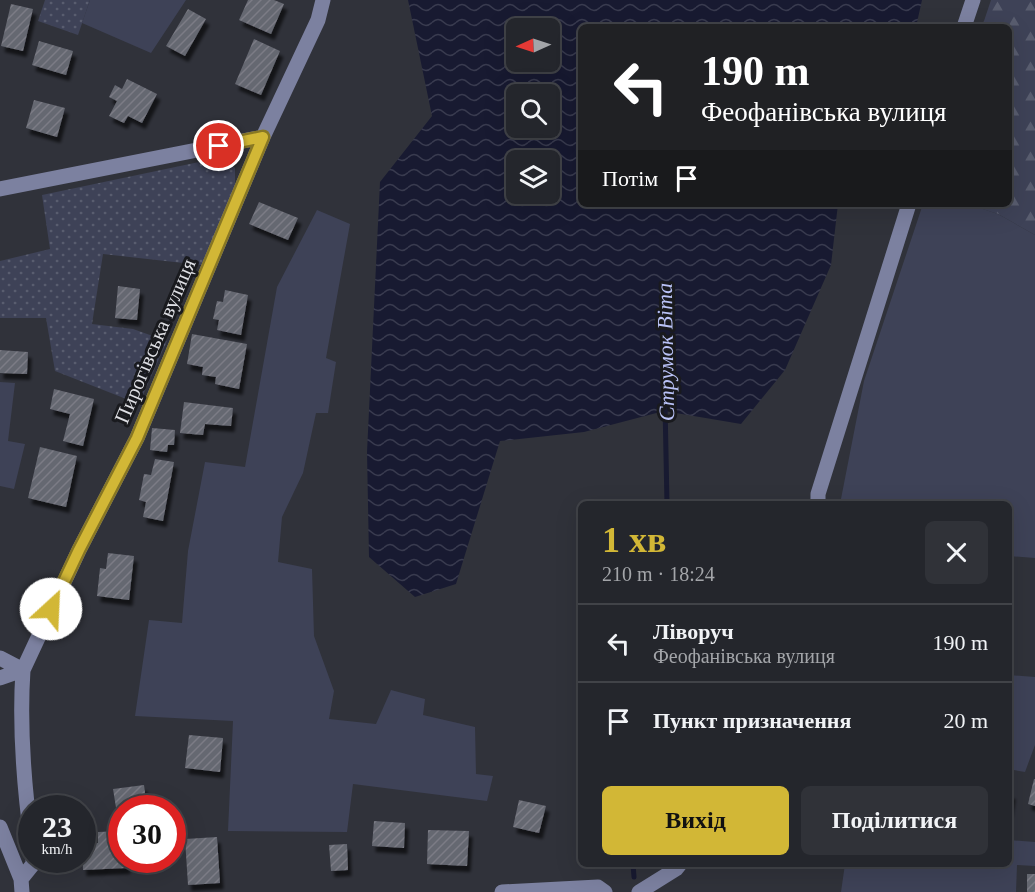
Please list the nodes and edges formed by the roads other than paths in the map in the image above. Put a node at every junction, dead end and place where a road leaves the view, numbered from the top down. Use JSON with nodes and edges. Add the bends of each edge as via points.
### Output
{"nodes":[{"id":1,"x":323,"y":0,"type":"edge"},
{"id":2,"x":973,"y":0,"type":"edge"},
{"id":3,"x":965,"y":24,"type":"edge"},
{"id":4,"x":263,"y":137,"type":"junction"},
{"id":5,"x":0,"y":189,"type":"edge"},
{"id":6,"x":908,"y":207,"type":"edge"},
{"id":7,"x":818,"y":501,"type":"edge"},
{"id":8,"x":0,"y":658,"type":"edge"},
{"id":9,"x":23,"y":670,"type":"junction"},
{"id":10,"x":0,"y":678,"type":"edge"},
{"id":11,"x":25,"y":795,"type":"edge"},
{"id":12,"x":0,"y":827,"type":"edge"},
{"id":13,"x":678,"y":867,"type":"edge"},
{"id":14,"x":22,"y":885,"type":"edge"},
{"id":15,"x":502,"y":892,"type":"edge"},
{"id":16,"x":605,"y":892,"type":"edge"},
{"id":17,"x":639,"y":892,"type":"edge"}],
"edges":[{"from":1,"to":4,"type":"street","name":"Пирогівська вулиця","via":[[318,20]]},
{"from":2,"to":3,"type":"street"},
{"from":4,"to":5,"type":"street"},
{"from":4,"to":9,"type":"street","name":"Пирогівська вулиця","via":[[137,438]]},
{"from":6,"to":7,"type":"street"},
{"from":8,"to":9,"type":"street"},
{"from":9,"to":10,"type":"street"},
{"from":9,"to":11,"type":"street"},
{"from":12,"to":14,"type":"street"},
{"from":13,"to":17,"type":"street"},
{"from":15,"to":16,"type":"street","via":[[598,887]]}]}
